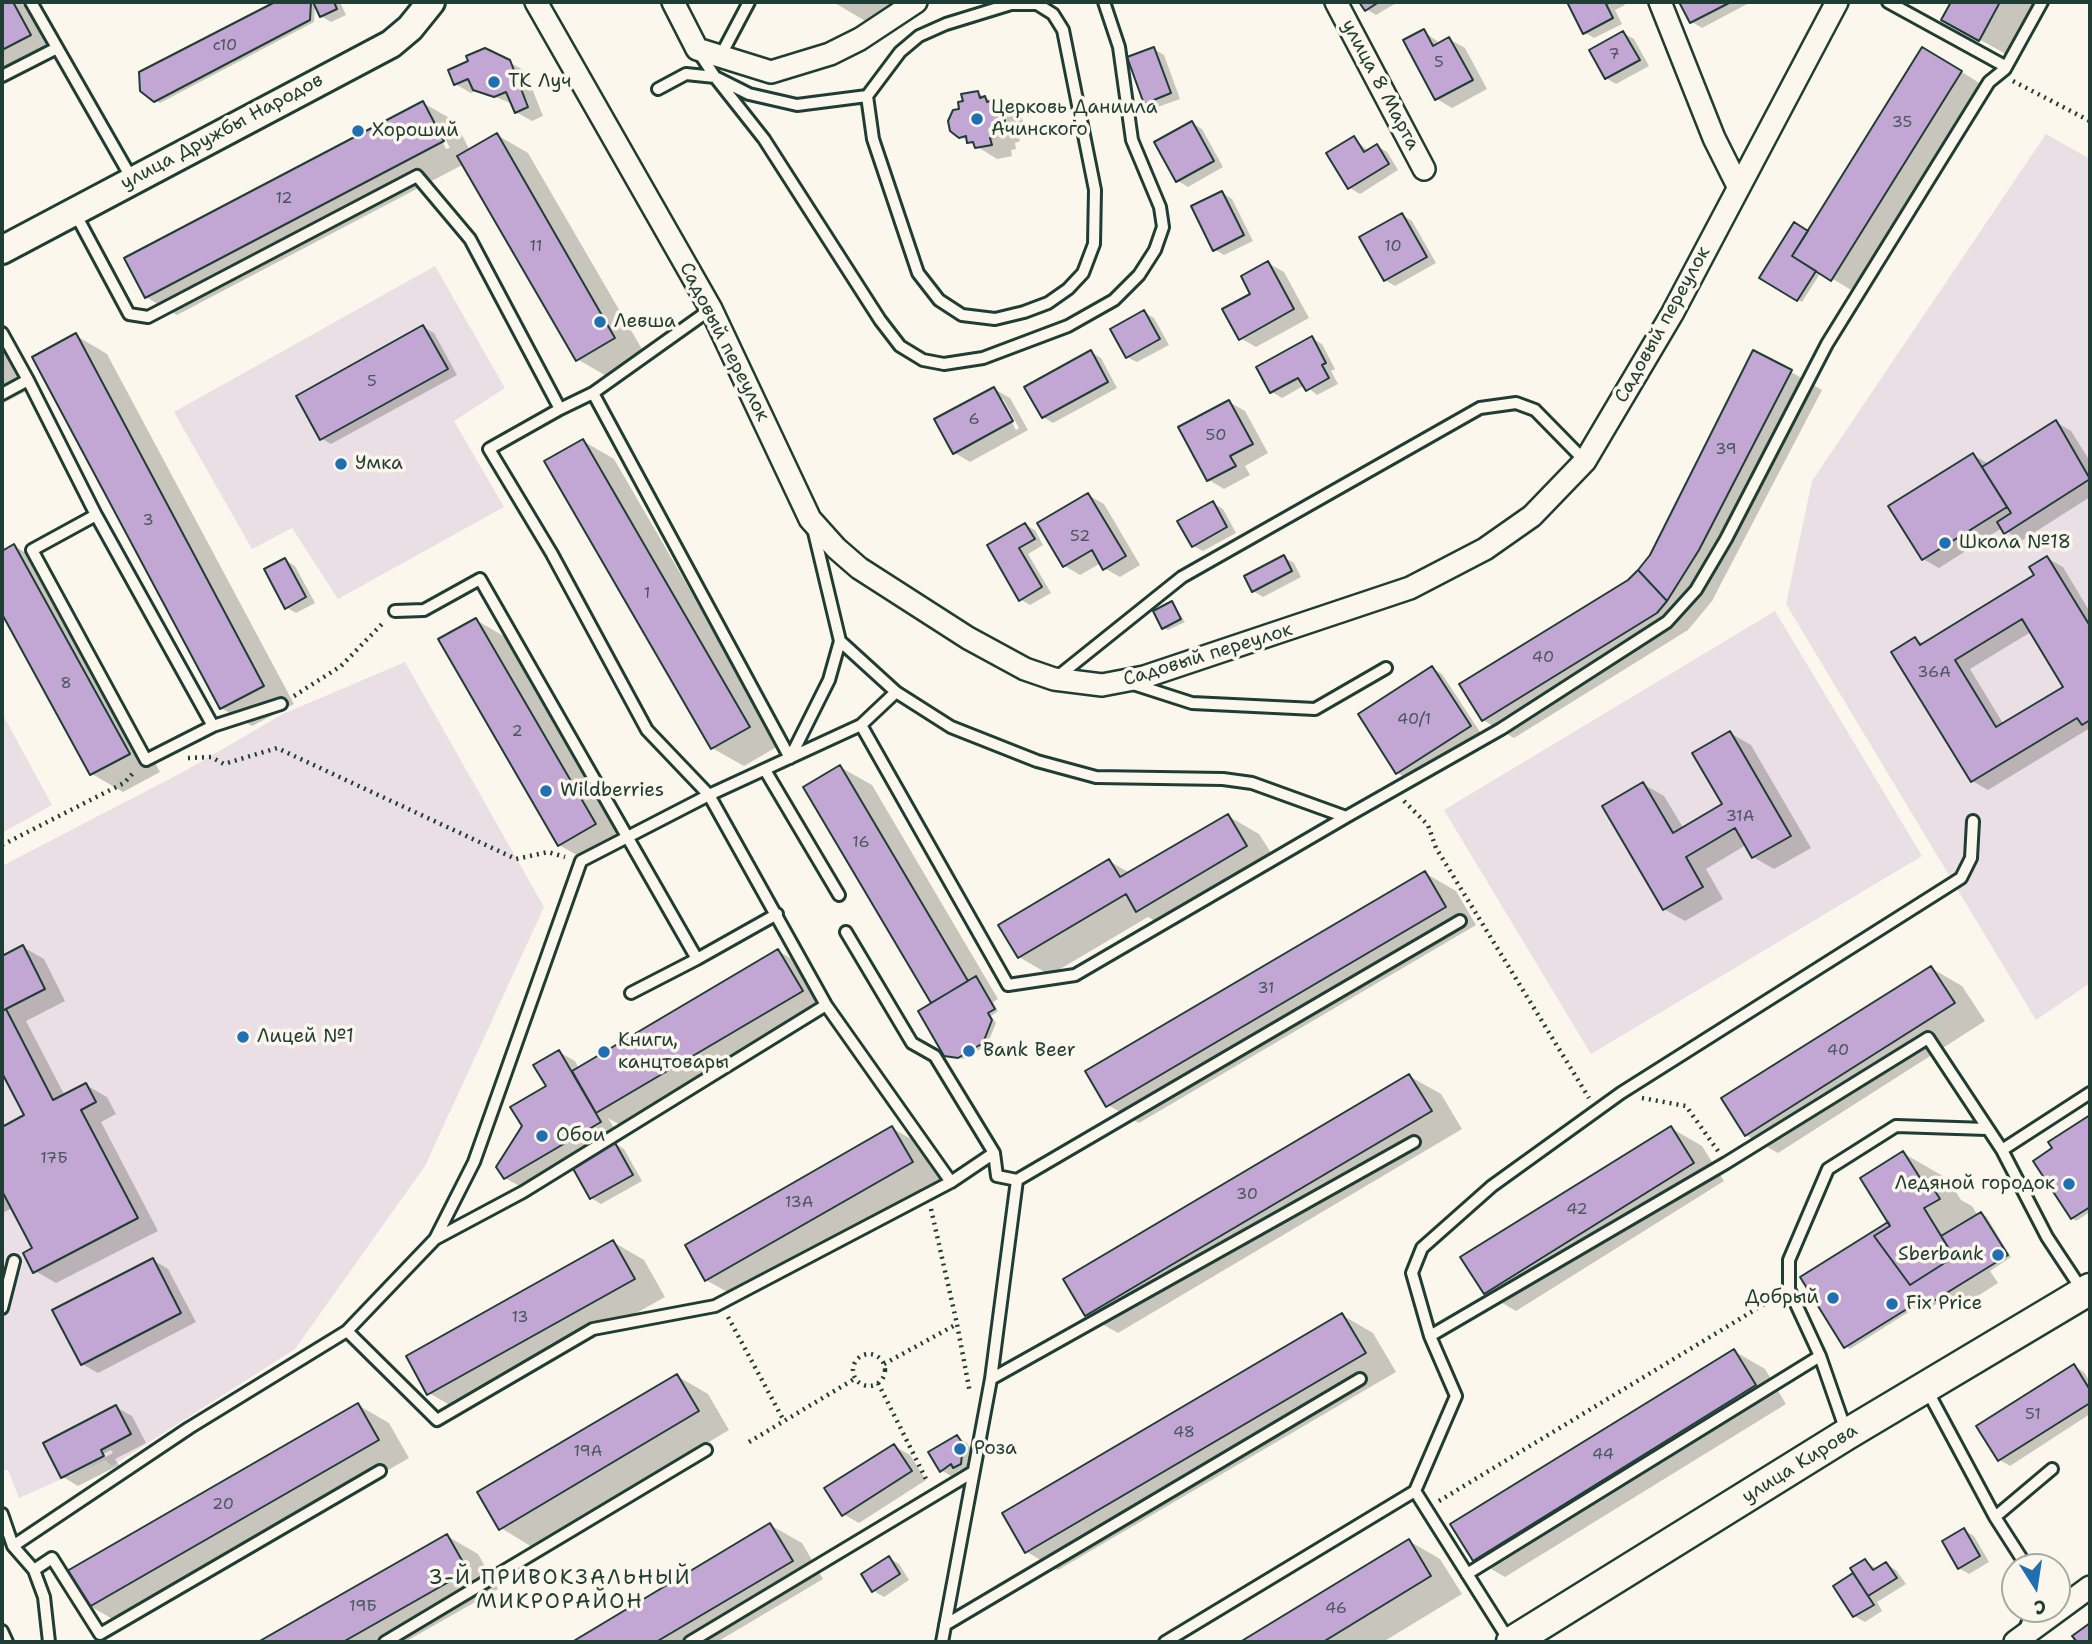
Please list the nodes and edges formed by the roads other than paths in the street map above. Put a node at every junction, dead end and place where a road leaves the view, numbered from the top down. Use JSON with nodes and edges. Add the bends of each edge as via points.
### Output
{"nodes":[{"id":1,"x":31,"y":2,"type":"edge"},
{"id":2,"x":431,"y":2,"type":"edge"},
{"id":3,"x":536,"y":2,"type":"edge"},
{"id":4,"x":673,"y":2,"type":"edge"},
{"id":5,"x":749,"y":2,"type":"edge"},
{"id":6,"x":916,"y":2,"type":"edge"},
{"id":7,"x":1104,"y":2,"type":"edge"},
{"id":8,"x":1336,"y":2,"type":"edge"},
{"id":9,"x":1660,"y":2,"type":"edge"},
{"id":10,"x":1837,"y":2,"type":"edge"},
{"id":11,"x":1888,"y":2,"type":"edge"},
{"id":12,"x":2042,"y":2,"type":"edge"},
{"id":13,"x":57,"y":48,"type":"junction"},
{"id":14,"x":697,"y":49,"type":"junction"},
{"id":15,"x":721,"y":55,"type":"junction"},
{"id":16,"x":2002,"y":71,"type":"junction"},
{"id":17,"x":2,"y":76,"type":"edge"},
{"id":18,"x":715,"y":77,"type":"junction"},
{"id":19,"x":658,"y":89,"type":"dead end"},
{"id":20,"x":867,"y":96,"type":"junction"},
{"id":21,"x":1424,"y":169,"type":"dead end"},
{"id":22,"x":132,"y":178,"type":"junction"},
{"id":23,"x":1738,"y":186,"type":"junction"},
{"id":24,"x":74,"y":210,"type":"junction"},
{"id":25,"x":2,"y":250,"type":"edge"},
{"id":26,"x":711,"y":309,"type":"junction"},
{"id":27,"x":2,"y":332,"type":"edge"},
{"id":28,"x":28,"y":380,"type":"junction"},
{"id":29,"x":593,"y":393,"type":"junction"},
{"id":30,"x":2,"y":394,"type":"edge"},
{"id":31,"x":561,"y":409,"type":"junction"},
{"id":32,"x":1585,"y":461,"type":"junction"},
{"id":33,"x":96,"y":515,"type":"junction"},
{"id":34,"x":810,"y":519,"type":"junction"},
{"id":35,"x":395,"y":611,"type":"road end"},
{"id":36,"x":840,"y":640,"type":"junction"},
{"id":37,"x":1386,"y":668,"type":"dead end"},
{"id":38,"x":1054,"y":679,"type":"junction"},
{"id":39,"x":1125,"y":681,"type":"junction"},
{"id":40,"x":896,"y":692,"type":"junction"},
{"id":41,"x":281,"y":704,"type":"road end"},
{"id":42,"x":861,"y":725,"type":"junction"},
{"id":43,"x":213,"y":726,"type":"junction"},
{"id":44,"x":790,"y":758,"type":"junction"},
{"id":45,"x":765,"y":769,"type":"junction"},
{"id":46,"x":709,"y":795,"type":"junction"},
{"id":47,"x":1346,"y":817,"type":"junction"},
{"id":48,"x":1973,"y":821,"type":"dead end"},
{"id":49,"x":629,"y":835,"type":"junction"},
{"id":50,"x":839,"y":895,"type":"dead end"},
{"id":51,"x":777,"y":914,"type":"junction"},
{"id":52,"x":1460,"y":921,"type":"dead end"},
{"id":53,"x":846,"y":932,"type":"dead end"},
{"id":54,"x":697,"y":959,"type":"junction"},
{"id":55,"x":631,"y":993,"type":"dead end"},
{"id":56,"x":826,"y":1005,"type":"junction"},
{"id":57,"x":2090,"y":1093,"type":"edge"},
{"id":58,"x":1987,"y":1129,"type":"junction"},
{"id":59,"x":1414,"y":1142,"type":"dead end"},
{"id":60,"x":2002,"y":1150,"type":"junction"},
{"id":61,"x":994,"y":1153,"type":"junction"},
{"id":62,"x":1017,"y":1180,"type":"junction"},
{"id":63,"x":951,"y":1182,"type":"junction"},
{"id":64,"x":435,"y":1239,"type":"junction"},
{"id":65,"x":14,"y":1261,"type":"dead end"},
{"id":66,"x":2087,"y":1291,"type":"edge"},
{"id":67,"x":2,"y":1308,"type":"edge"},
{"id":68,"x":347,"y":1331,"type":"junction"},
{"id":69,"x":1430,"y":1336,"type":"junction"},
{"id":70,"x":1820,"y":1356,"type":"junction"},
{"id":71,"x":991,"y":1379,"type":"junction"},
{"id":72,"x":1360,"y":1379,"type":"dead end"},
{"id":73,"x":1926,"y":1387,"type":"junction"},
{"id":74,"x":1847,"y":1434,"type":"junction"},
{"id":75,"x":706,"y":1450,"type":"dead end"},
{"id":76,"x":2052,"y":1469,"type":"dead end"},
{"id":77,"x":380,"y":1471,"type":"dead end"},
{"id":78,"x":973,"y":1472,"type":"junction"},
{"id":79,"x":1415,"y":1491,"type":"junction"},
{"id":80,"x":2,"y":1514,"type":"edge"},
{"id":81,"x":1995,"y":1517,"type":"junction"},
{"id":82,"x":13,"y":1546,"type":"junction"},
{"id":83,"x":2018,"y":1553,"type":"edge"},
{"id":84,"x":34,"y":1570,"type":"junction"},
{"id":85,"x":1467,"y":1574,"type":"junction"},
{"id":86,"x":2090,"y":1587,"type":"edge"},
{"id":87,"x":2028,"y":1623,"type":"edge"},
{"id":88,"x":945,"y":1625,"type":"junction"},
{"id":89,"x":2,"y":1631,"type":"edge"},
{"id":90,"x":2021,"y":1640,"type":"edge"},
{"id":91,"x":6,"y":1642,"type":"edge"},
{"id":92,"x":49,"y":1642,"type":"edge"},
{"id":93,"x":385,"y":1642,"type":"edge"},
{"id":94,"x":690,"y":1642,"type":"edge"},
{"id":95,"x":942,"y":1642,"type":"edge"},
{"id":96,"x":1165,"y":1642,"type":"edge"},
{"id":97,"x":1511,"y":1642,"type":"edge"}],
"edges":[{"from":1,"to":13,"type":"lane"},
{"from":2,"to":22,"type":"street","name":"улица Дружбы Народов","via":[[391,44]]},
{"from":3,"to":26,"type":"street","name":"Садовый переулок"},
{"from":4,"to":14,"type":"street"},
{"from":5,"to":15,"type":"lane"},
{"from":6,"to":15,"type":"street","via":[[830,54],[772,72]]},
{"from":7,"to":18,"type":"lane","via":[[1119,47],[1132,140],[1160,207],[1163,227],[1139,275],[1114,300],[1068,326],[983,358],[944,364],[923,360],[900,346],[764,139]]},
{"from":8,"to":21,"type":"street","name":"улица 8 Марта"},
{"from":9,"to":23,"type":"street"},
{"from":10,"to":23,"type":"street","name":"Садовый переулок"},
{"from":11,"to":16,"type":"lane","via":[[2001,64]]},
{"from":12,"to":16,"type":"lane"},
{"from":13,"to":17,"type":"lane"},
{"from":13,"to":22,"type":"lane"},
{"from":14,"to":15,"type":"street"},
{"from":14,"to":18,"type":"lane"},
{"from":16,"to":47,"type":"lane","via":[[1989,82],[1826,344],[1726,539],[1696,590],[1668,622],[1501,729]]},
{"from":18,"to":19,"type":"lane","via":[[686,74]]},
{"from":18,"to":20,"type":"lane","via":[[749,94],[797,105]]},
{"from":20,"to":20,"type":"lane","via":[[886,185],[918,273],[939,300],[962,315],[995,319],[1048,303],[1083,273],[1094,244],[1095,190],[1063,30],[1053,13],[1037,4],[1011,4],[919,36],[900,52]]},
{"from":22,"to":24,"type":"street","name":"улица Дружбы Народов"},
{"from":23,"to":32,"type":"street","name":"Садовый переулок","via":[[1672,314]]},
{"from":24,"to":25,"type":"street","name":"улица Дружбы Народов"},
{"from":24,"to":31,"type":"lane","via":[[129,314],[148,317],[416,176],[470,239]]},
{"from":26,"to":29,"type":"lane"},
{"from":26,"to":34,"type":"street","name":"Садовый переулок"},
{"from":27,"to":28,"type":"lane"},
{"from":28,"to":30,"type":"lane"},
{"from":28,"to":33,"type":"lane"},
{"from":29,"to":31,"type":"lane"},
{"from":29,"to":44,"type":"lane"},
{"from":31,"to":46,"type":"lane","via":[[489,449],[648,730]]},
{"from":32,"to":38,"type":"lane","via":[[1535,410],[1516,403],[1480,408],[1182,577]]},
{"from":32,"to":39,"type":"street","name":"Садовый переулок","via":[[1532,516],[1485,549],[1410,588]]},
{"from":33,"to":43,"type":"lane"},
{"from":33,"to":43,"type":"lane","via":[[32,550],[146,760]]},
{"from":34,"to":36,"type":"lane"},
{"from":34,"to":38,"type":"street","name":"Садовый переулок","via":[[859,568],[968,638]]},
{"from":35,"to":49,"type":"lane","via":[[425,610],[480,579]]},
{"from":36,"to":40,"type":"lane"},
{"from":36,"to":44,"type":"lane","via":[[829,680]]},
{"from":37,"to":39,"type":"lane","via":[[1315,709],[1192,703]]},
{"from":38,"to":39,"type":"street","name":"Садовый переулок","via":[[1102,685]]},
{"from":40,"to":42,"type":"lane"},
{"from":40,"to":47,"type":"lane","via":[[951,727],[1049,765],[1096,777],[1252,783]]},
{"from":41,"to":43,"type":"lane"},
{"from":42,"to":44,"type":"lane"},
{"from":42,"to":47,"type":"lane","via":[[1008,985],[1075,975]]},
{"from":44,"to":45,"type":"lane"},
{"from":45,"to":46,"type":"lane"},
{"from":45,"to":50,"type":"lane"},
{"from":46,"to":49,"type":"lane"},
{"from":46,"to":51,"type":"lane"},
{"from":48,"to":69,"type":"lane","via":[[1971,858],[1961,878],[1621,1093],[1492,1186],[1422,1248],[1412,1273]]},
{"from":49,"to":54,"type":"lane"},
{"from":49,"to":64,"type":"lane","via":[[581,861],[474,1162]]},
{"from":51,"to":54,"type":"lane"},
{"from":51,"to":56,"type":"lane"},
{"from":52,"to":62,"type":"lane"},
{"from":53,"to":61,"type":"lane","via":[[912,1043],[935,1056]]},
{"from":54,"to":55,"type":"lane"},
{"from":56,"to":63,"type":"lane"},
{"from":56,"to":64,"type":"lane","via":[[523,1192]]},
{"from":57,"to":60,"type":"lane"},
{"from":58,"to":60,"type":"lane"},
{"from":58,"to":69,"type":"lane","via":[[1928,1038],[1726,1163]]},
{"from":58,"to":70,"type":"lane","via":[[1896,1126],[1828,1169],[1789,1260],[1789,1289]]},
{"from":59,"to":71,"type":"lane"},
{"from":60,"to":66,"type":"lane","via":[[2047,1237]]},
{"from":61,"to":62,"type":"lane","via":[[997,1176]]},
{"from":61,"to":63,"type":"lane"},
{"from":62,"to":71,"type":"lane"},
{"from":63,"to":68,"type":"lane","via":[[720,1303],[593,1329],[437,1420]]},
{"from":64,"to":68,"type":"lane"},
{"from":65,"to":67,"type":"lane"},
{"from":66,"to":73,"type":"main road","name":"улица Кирова"},
{"from":68,"to":82,"type":"lane","via":[[189,1428]]},
{"from":69,"to":79,"type":"lane","via":[[1456,1396]]},
{"from":70,"to":74,"type":"lane"},
{"from":70,"to":85,"type":"lane"},
{"from":71,"to":78,"type":"lane"},
{"from":72,"to":88,"type":"lane"},
{"from":73,"to":74,"type":"main road","name":"улица Кирова"},
{"from":73,"to":81,"type":"lane"},
{"from":74,"to":97,"type":"main road","name":"улица Кирова"},
{"from":75,"to":93,"type":"lane"},
{"from":76,"to":81,"type":"lane"},
{"from":77,"to":84,"type":"lane","via":[[100,1633],[52,1558]]},
{"from":78,"to":88,"type":"lane"},
{"from":78,"to":94,"type":"lane"},
{"from":79,"to":85,"type":"lane"},
{"from":79,"to":96,"type":"lane"},
{"from":80,"to":82,"type":"lane"},
{"from":81,"to":83,"type":"lane"},
{"from":82,"to":84,"type":"lane"},
{"from":84,"to":92,"type":"lane","via":[[44,1597]]},
{"from":85,"to":97,"type":"lane"},
{"from":86,"to":90,"type":"street"},
{"from":87,"to":90,"type":"lane"},
{"from":88,"to":95,"type":"lane"},
{"from":89,"to":91,"type":"lane"}]}
